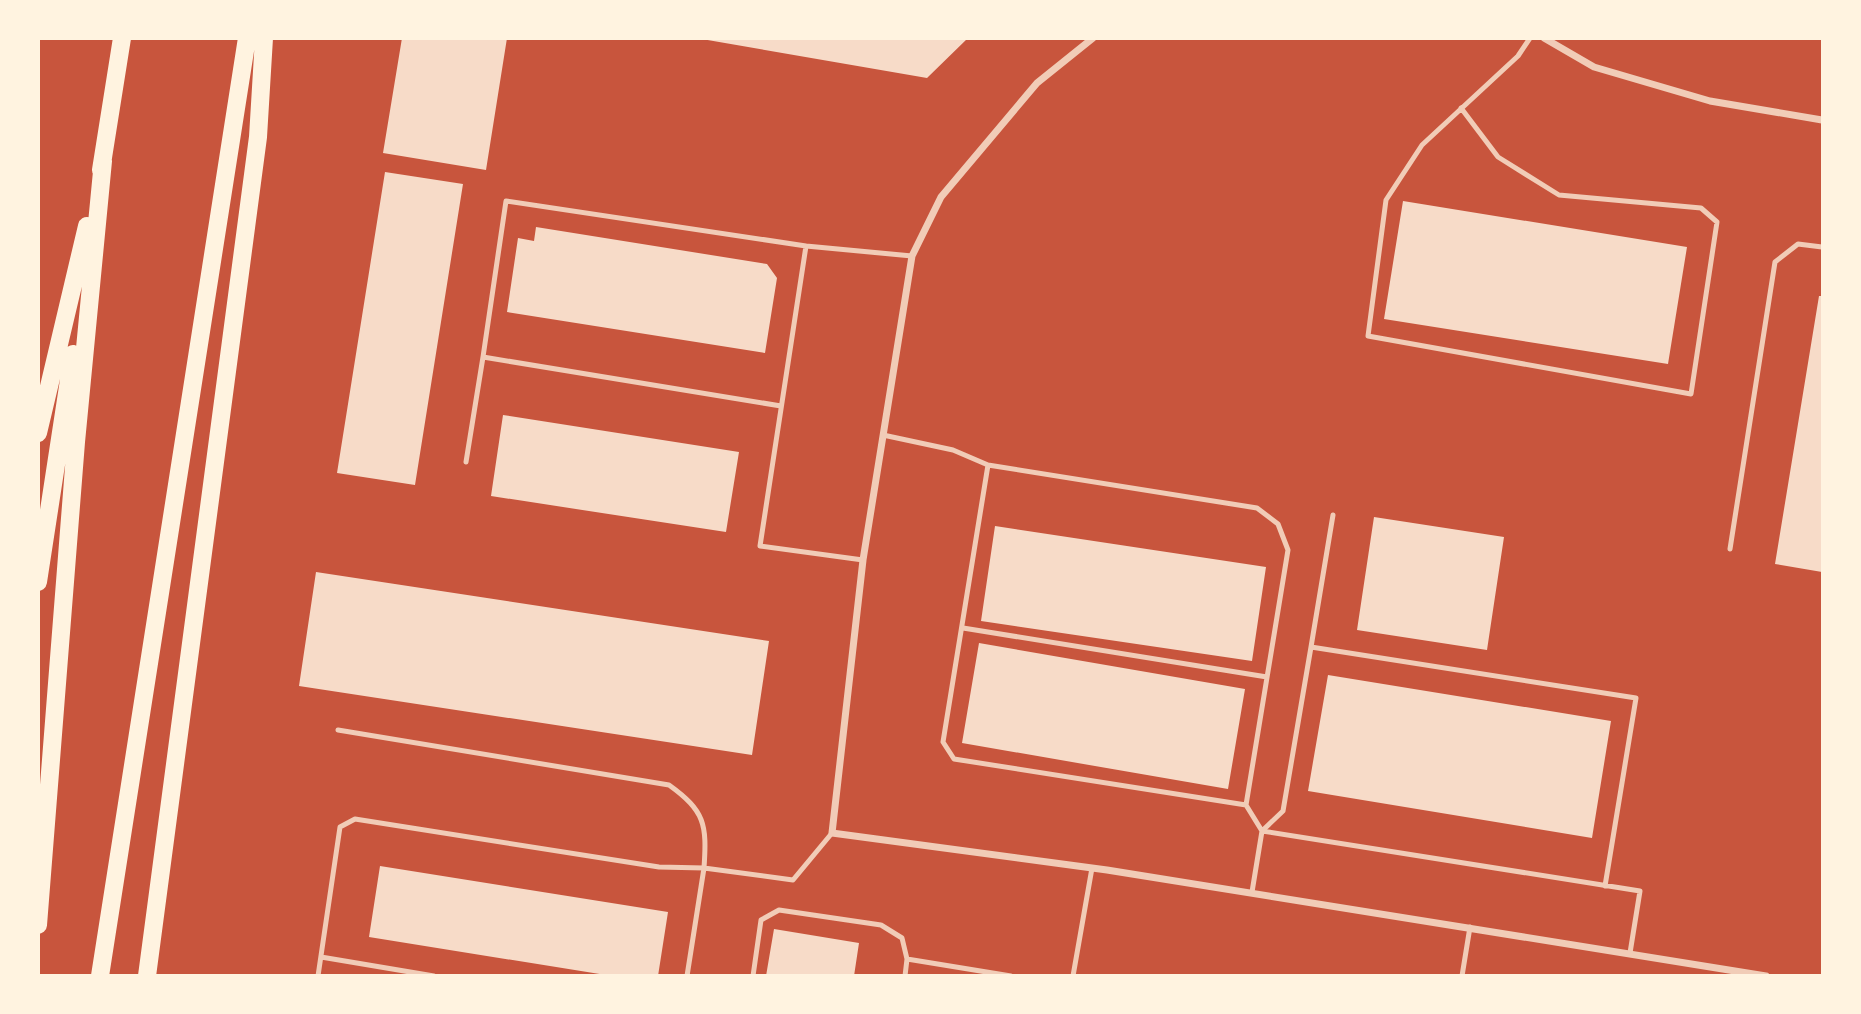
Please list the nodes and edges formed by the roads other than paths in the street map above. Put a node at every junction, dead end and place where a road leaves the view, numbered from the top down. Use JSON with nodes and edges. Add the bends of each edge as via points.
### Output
{"nodes":[{"id":1,"x":122,"y":38,"type":"edge"},
{"id":2,"x":247,"y":38,"type":"edge"},
{"id":3,"x":264,"y":38,"type":"edge"},
{"id":4,"x":1093,"y":38,"type":"edge"},
{"id":5,"x":1530,"y":38,"type":"edge"},
{"id":6,"x":1544,"y":38,"type":"edge"},
{"id":7,"x":1461,"y":108,"type":"junction"},
{"id":8,"x":1822,"y":120,"type":"edge"},
{"id":9,"x":103,"y":161,"type":"junction"},
{"id":10,"x":806,"y":246,"type":"junction"},
{"id":11,"x":1822,"y":247,"type":"edge"},
{"id":12,"x":912,"y":256,"type":"junction"},
{"id":13,"x":483,"y":357,"type":"junction"},
{"id":14,"x":781,"y":406,"type":"junction"},
{"id":15,"x":38,"y":433,"type":"edge"},
{"id":16,"x":883,"y":435,"type":"junction"},
{"id":17,"x":466,"y":462,"type":"dead end"},
{"id":18,"x":988,"y":465,"type":"junction"},
{"id":19,"x":1333,"y":515,"type":"dead end"},
{"id":20,"x":1730,"y":549,"type":"dead end"},
{"id":21,"x":863,"y":560,"type":"junction"},
{"id":22,"x":38,"y":582,"type":"edge"},
{"id":23,"x":963,"y":628,"type":"junction"},
{"id":24,"x":1311,"y":646,"type":"junction"},
{"id":25,"x":1267,"y":677,"type":"junction"},
{"id":26,"x":338,"y":730,"type":"dead end"},
{"id":27,"x":1246,"y":805,"type":"junction"},
{"id":28,"x":1262,"y":831,"type":"junction"},
{"id":29,"x":832,"y":833,"type":"junction"},
{"id":30,"x":704,"y":868,"type":"junction"},
{"id":31,"x":1092,"y":868,"type":"junction"},
{"id":32,"x":1605,"y":886,"type":"junction"},
{"id":33,"x":1252,"y":892,"type":"junction"},
{"id":34,"x":38,"y":925,"type":"edge"},
{"id":35,"x":1470,"y":927,"type":"junction"},
{"id":36,"x":1630,"y":953,"type":"junction"},
{"id":37,"x":321,"y":957,"type":"junction"},
{"id":38,"x":907,"y":959,"type":"junction"},
{"id":39,"x":100,"y":975,"type":"edge"},
{"id":40,"x":147,"y":975,"type":"edge"},
{"id":41,"x":318,"y":975,"type":"edge"},
{"id":42,"x":434,"y":975,"type":"edge"},
{"id":43,"x":687,"y":975,"type":"edge"},
{"id":44,"x":753,"y":975,"type":"edge"},
{"id":45,"x":905,"y":975,"type":"edge"},
{"id":46,"x":1011,"y":975,"type":"edge"},
{"id":47,"x":1073,"y":975,"type":"edge"},
{"id":48,"x":1462,"y":975,"type":"edge"},
{"id":49,"x":1766,"y":975,"type":"edge"}],
"edges":[{"from":1,"to":9,"type":"main road"},
{"from":2,"to":39,"type":"main road"},
{"from":3,"to":40,"type":"main road","via":[[258,136]]},
{"from":4,"to":12,"type":"street","via":[[1037,83],[941,197]]},
{"from":5,"to":7,"type":"lane","via":[[1518,56]]},
{"from":6,"to":8,"type":"street","via":[[1594,67],[1710,101]]},
{"from":7,"to":7,"type":"lane","via":[[1422,145],[1386,200],[1368,336],[1691,394],[1717,222],[1701,208],[1559,195],[1498,157]]},
{"from":9,"to":15,"type":"main road"},
{"from":9,"to":22,"type":"main road"},
{"from":9,"to":34,"type":"main road"},
{"from":10,"to":12,"type":"lane"},
{"from":10,"to":13,"type":"lane","via":[[506,201]]},
{"from":10,"to":14,"type":"lane"},
{"from":11,"to":20,"type":"lane","via":[[1798,244],[1775,262]]},
{"from":12,"to":16,"type":"street"},
{"from":13,"to":14,"type":"lane"},
{"from":13,"to":17,"type":"lane"},
{"from":14,"to":21,"type":"lane","via":[[760,545]]},
{"from":16,"to":18,"type":"lane","via":[[953,450]]},
{"from":16,"to":21,"type":"street"},
{"from":18,"to":23,"type":"lane"},
{"from":18,"to":25,"type":"lane","via":[[1257,508],[1278,524],[1288,550]]},
{"from":19,"to":24,"type":"lane"},
{"from":21,"to":29,"type":"street"},
{"from":23,"to":25,"type":"lane"},
{"from":23,"to":27,"type":"lane","via":[[943,742],[954,759]]},
{"from":24,"to":28,"type":"lane","via":[[1283,811]]},
{"from":24,"to":32,"type":"lane","via":[[1636,698]]},
{"from":25,"to":27,"type":"lane"},
{"from":26,"to":30,"type":"lane","via":[[669,785],[695,804],[707,833]]},
{"from":27,"to":28,"type":"lane"},
{"from":28,"to":32,"type":"lane"},
{"from":28,"to":33,"type":"lane"},
{"from":29,"to":30,"type":"lane","via":[[793,880]]},
{"from":29,"to":31,"type":"street"},
{"from":30,"to":37,"type":"lane","via":[[659,867],[355,819],[340,828]]},
{"from":30,"to":43,"type":"lane"},
{"from":31,"to":33,"type":"street"},
{"from":31,"to":47,"type":"lane"},
{"from":32,"to":36,"type":"lane","via":[[1640,891]]},
{"from":33,"to":35,"type":"street"},
{"from":35,"to":36,"type":"street"},
{"from":35,"to":48,"type":"lane"},
{"from":36,"to":49,"type":"street"},
{"from":37,"to":41,"type":"lane"},
{"from":37,"to":42,"type":"lane"},
{"from":38,"to":44,"type":"lane","via":[[902,938],[881,925],[779,910],[761,920]]},
{"from":38,"to":45,"type":"lane"},
{"from":38,"to":46,"type":"lane"}]}
